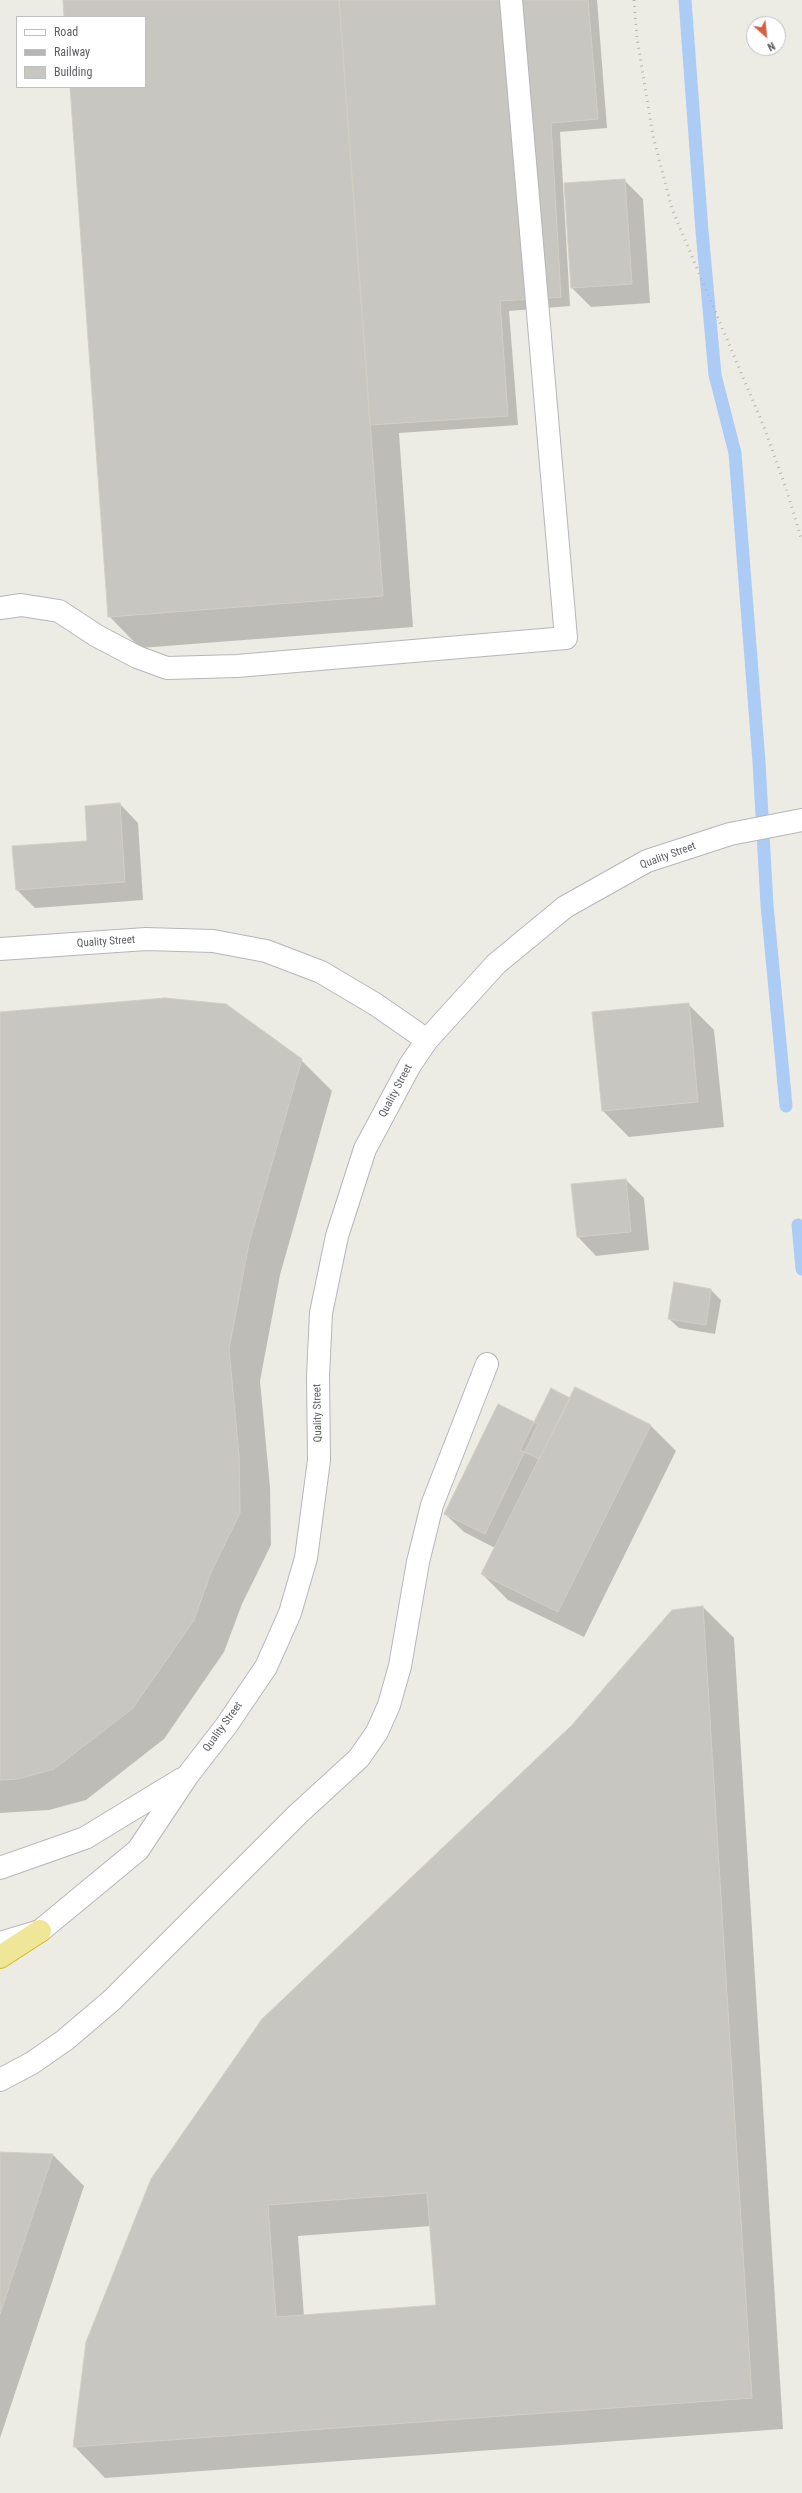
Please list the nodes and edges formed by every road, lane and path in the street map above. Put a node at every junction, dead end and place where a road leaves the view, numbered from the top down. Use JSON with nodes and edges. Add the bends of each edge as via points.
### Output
{"nodes":[{"id":1,"x":511,"y":0,"type":"edge"},
{"id":2,"x":0,"y":608,"type":"edge"},
{"id":3,"x":802,"y":820,"type":"edge"},
{"id":4,"x":0,"y":949,"type":"edge"},
{"id":5,"x":427,"y":1040,"type":"junction"},
{"id":6,"x":487,"y":1364,"type":"dead end"},
{"id":7,"x":188,"y":1775,"type":"junction"},
{"id":8,"x":0,"y":1868,"type":"edge"},
{"id":9,"x":40,"y":1931,"type":"junction"},
{"id":10,"x":0,"y":1942,"type":"edge"},
{"id":11,"x":0,"y":1957,"type":"edge"},
{"id":12,"x":0,"y":2080,"type":"edge"}],
"edges":[{"from":1,"to":2,"type":"street","via":[[566,638],[237,666],[167,668],[137,657],[97,636],[59,611],[21,605]]},
{"from":3,"to":5,"type":"street","name":"Quality Street","via":[[730,834],[647,861],[565,907],[496,964]]},
{"from":4,"to":5,"type":"street","name":"Quality Street","via":[[146,939],[213,941],[266,951],[321,972],[375,1004]]},
{"from":5,"to":7,"type":"street","name":"Quality Street","via":[[410,1064],[366,1149],[337,1236],[320,1313],[319,1460],[306,1558],[290,1613],[266,1667],[226,1726]]},
{"from":6,"to":12,"type":"street","via":[[432,1504],[418,1562],[400,1666],[389,1705],[377,1732],[359,1758],[298,1814],[112,2000],[66,2040],[32,2063]]},
{"from":7,"to":8,"type":"street","name":"Quality Street","via":[[85,1838]]},
{"from":7,"to":9,"type":"street","name":"Quality Street","via":[[138,1850]]},
{"from":9,"to":10,"type":"street","name":"Quality Street"},
{"from":9,"to":11,"type":"highway"}]}
